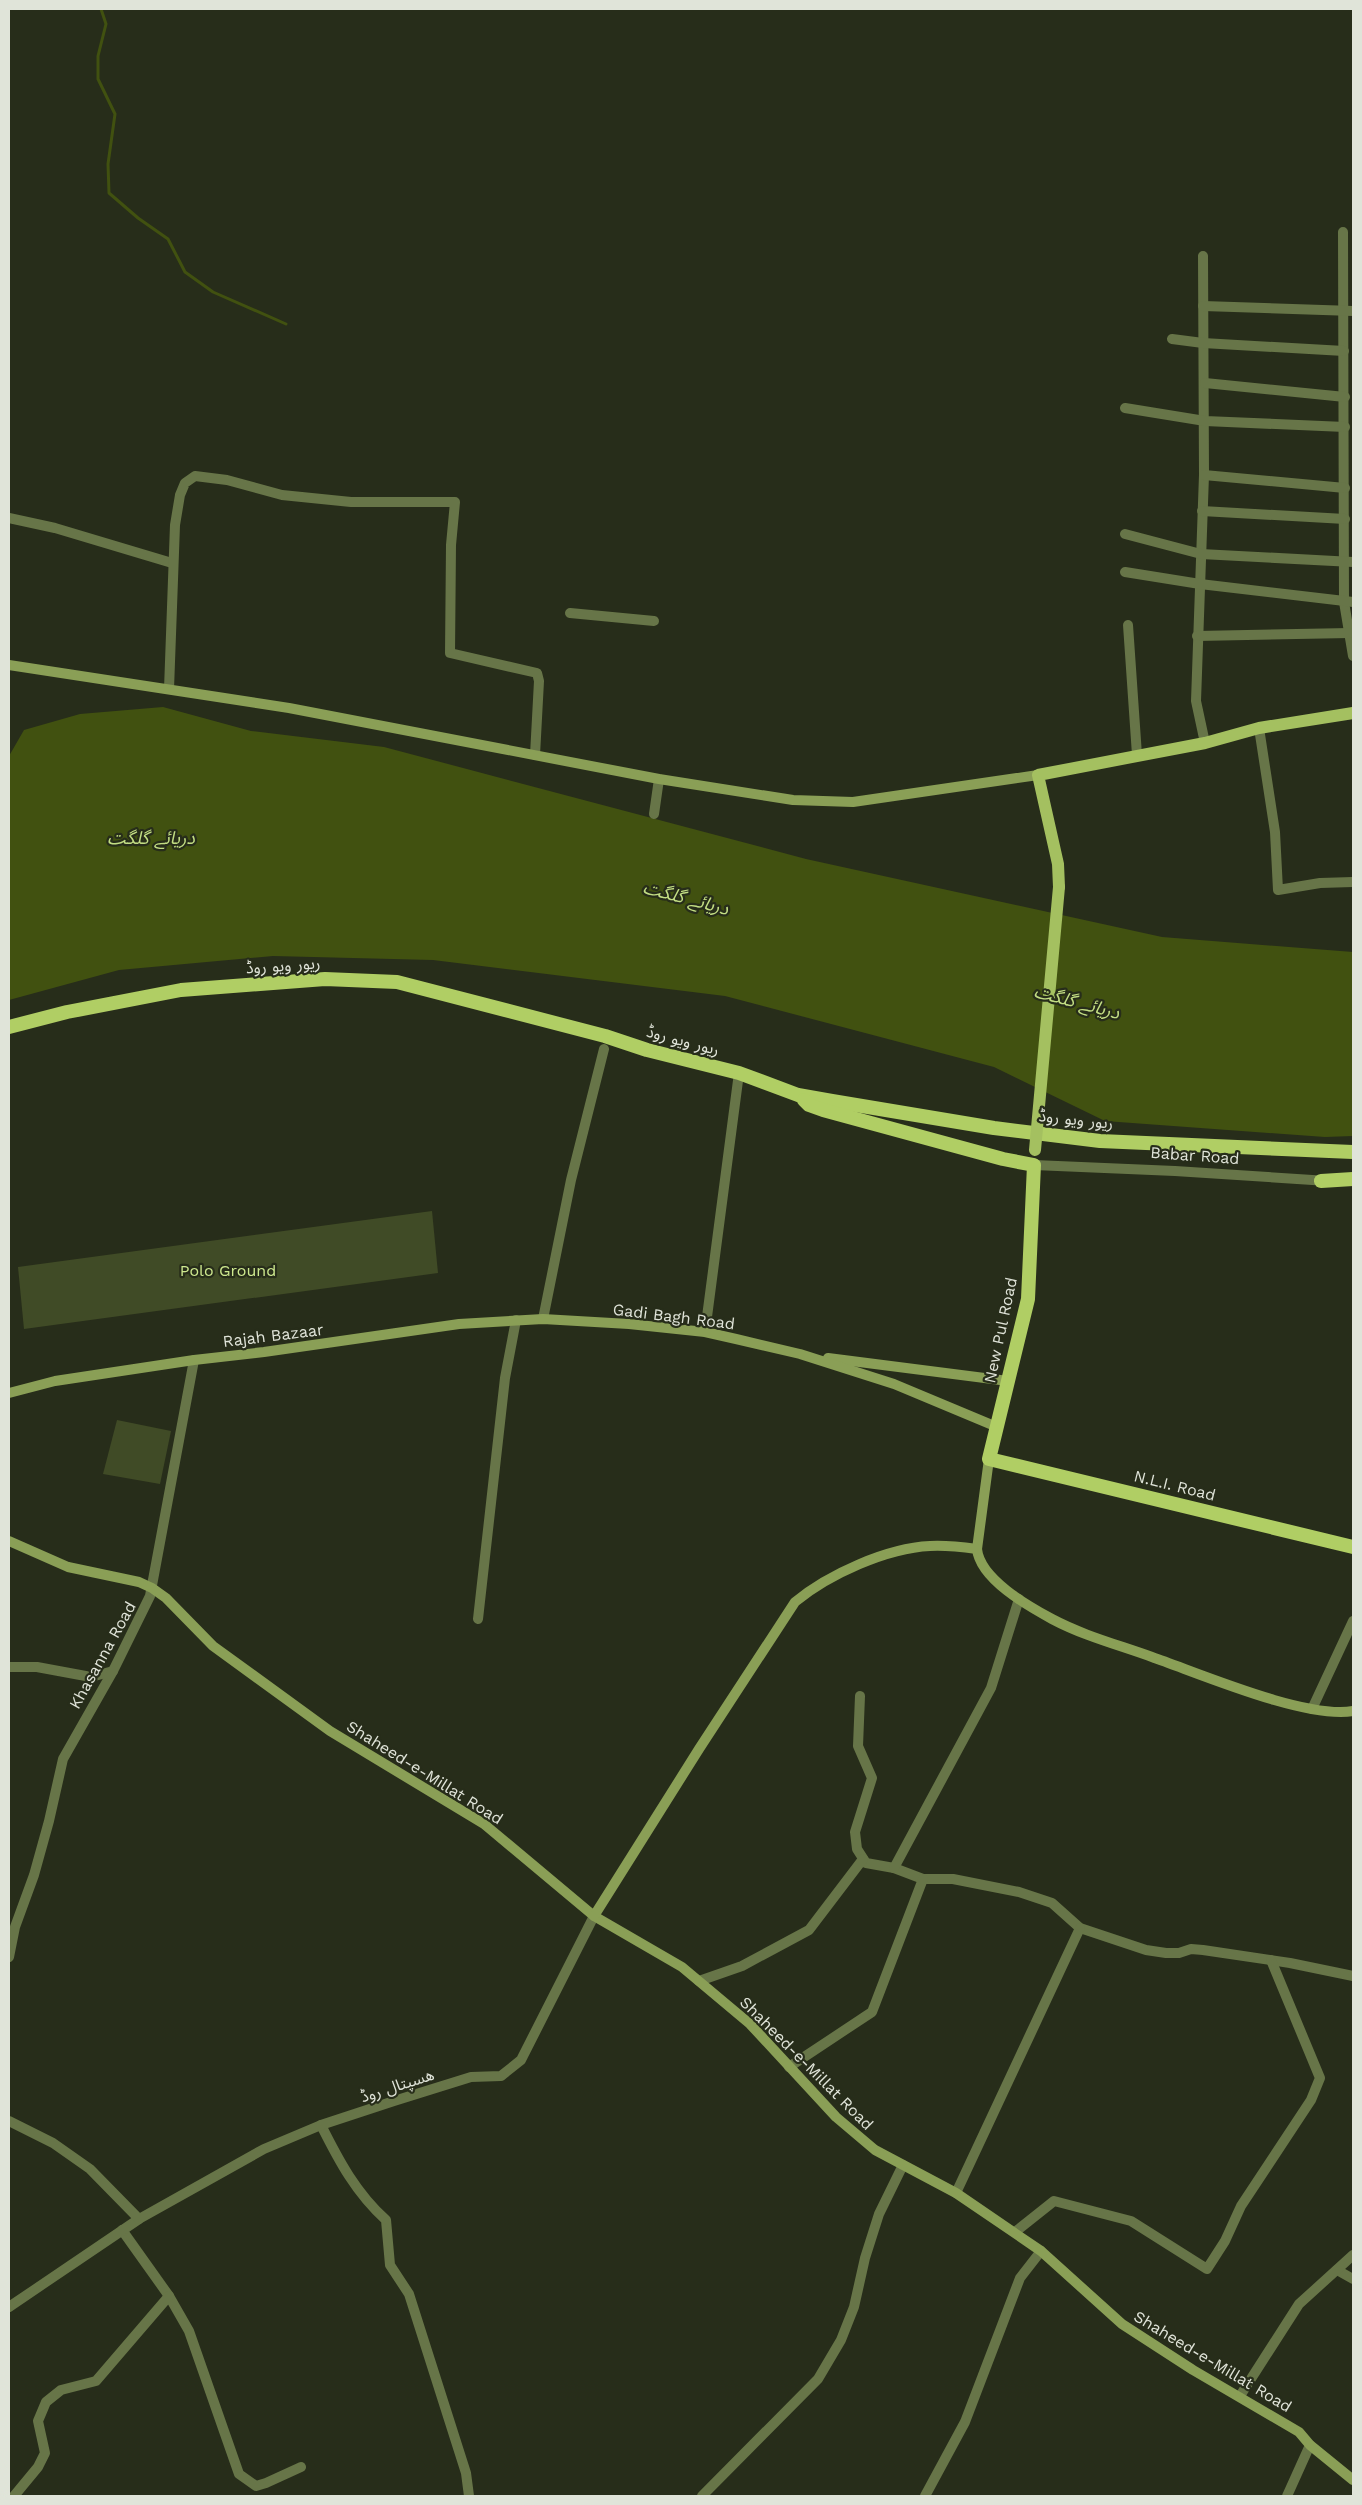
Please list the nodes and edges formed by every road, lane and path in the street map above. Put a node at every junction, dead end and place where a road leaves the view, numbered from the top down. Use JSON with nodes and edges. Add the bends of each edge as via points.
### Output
{"nodes":[{"id":1,"x":1343,"y":232,"type":"dead end"},
{"id":2,"x":1203,"y":256,"type":"dead end"},
{"id":3,"x":1203,"y":306,"type":"junction"},
{"id":4,"x":1348,"y":311,"type":"edge"},
{"id":5,"x":1172,"y":339,"type":"dead end"},
{"id":6,"x":1203,"y":343,"type":"junction"},
{"id":7,"x":1347,"y":344,"type":"edge"},
{"id":8,"x":1205,"y":383,"type":"junction"},
{"id":9,"x":1345,"y":397,"type":"junction"},
{"id":10,"x":1125,"y":408,"type":"dead end"},
{"id":11,"x":1205,"y":421,"type":"junction"},
{"id":12,"x":1345,"y":427,"type":"junction"},
{"id":13,"x":1349,"y":444,"type":"edge"},
{"id":14,"x":1204,"y":475,"type":"junction"},
{"id":15,"x":1345,"y":488,"type":"junction"},
{"id":16,"x":1202,"y":511,"type":"junction"},
{"id":17,"x":9,"y":518,"type":"edge"},
{"id":18,"x":1344,"y":519,"type":"junction"},
{"id":19,"x":1125,"y":534,"type":"dead end"},
{"id":20,"x":1201,"y":554,"type":"junction"},
{"id":21,"x":1349,"y":562,"type":"edge"},
{"id":22,"x":172,"y":563,"type":"junction"},
{"id":23,"x":1125,"y":572,"type":"dead end"},
{"id":24,"x":1200,"y":584,"type":"junction"},
{"id":25,"x":1349,"y":602,"type":"edge"},
{"id":26,"x":570,"y":612,"type":"dead end"},
{"id":27,"x":654,"y":621,"type":"dead end"},
{"id":28,"x":1128,"y":625,"type":"dead end"},
{"id":29,"x":1350,"y":633,"type":"junction"},
{"id":30,"x":1197,"y":636,"type":"junction"},
{"id":31,"x":1353,"y":656,"type":"edge"},
{"id":32,"x":9,"y":665,"type":"edge"},
{"id":33,"x":169,"y":689,"type":"junction"},
{"id":34,"x":1353,"y":713,"type":"edge"},
{"id":35,"x":1259,"y":728,"type":"junction"},
{"id":36,"x":1205,"y":743,"type":"junction"},
{"id":37,"x":1137,"y":755,"type":"junction"},
{"id":38,"x":535,"y":756,"type":"junction"},
{"id":39,"x":1038,"y":774,"type":"junction"},
{"id":40,"x":659,"y":779,"type":"junction"},
{"id":41,"x":654,"y":814,"type":"dead end"},
{"id":42,"x":1353,"y":882,"type":"edge"},
{"id":43,"x":9,"y":1027,"type":"edge"},
{"id":44,"x":604,"y":1049,"type":"dead end"},
{"id":45,"x":739,"y":1073,"type":"junction"},
{"id":46,"x":798,"y":1095,"type":"junction"},
{"id":47,"x":1035,"y":1150,"type":"joint"},
{"id":48,"x":1353,"y":1152,"type":"edge"},
{"id":49,"x":1034,"y":1165,"type":"junction"},
{"id":50,"x":1353,"y":1180,"type":"edge"},
{"id":51,"x":1321,"y":1181,"type":"joint"},
{"id":52,"x":543,"y":1319,"type":"junction"},
{"id":53,"x":516,"y":1320,"type":"junction"},
{"id":54,"x":705,"y":1332,"type":"junction"},
{"id":55,"x":800,"y":1354,"type":"junction"},
{"id":56,"x":194,"y":1360,"type":"junction"},
{"id":57,"x":899,"y":1367,"type":"junction"},
{"id":58,"x":1008,"y":1381,"type":"junction"},
{"id":59,"x":894,"y":1384,"type":"junction"},
{"id":60,"x":9,"y":1393,"type":"edge"},
{"id":61,"x":997,"y":1427,"type":"junction"},
{"id":62,"x":989,"y":1459,"type":"junction"},
{"id":63,"x":9,"y":1541,"type":"edge"},
{"id":64,"x":1353,"y":1547,"type":"edge"},
{"id":65,"x":977,"y":1549,"type":"junction"},
{"id":66,"x":152,"y":1588,"type":"junction"},
{"id":67,"x":1019,"y":1599,"type":"junction"},
{"id":68,"x":478,"y":1619,"type":"dead end"},
{"id":69,"x":1353,"y":1622,"type":"edge"},
{"id":70,"x":9,"y":1668,"type":"edge"},
{"id":71,"x":113,"y":1671,"type":"junction"},
{"id":72,"x":860,"y":1696,"type":"dead end"},
{"id":73,"x":1312,"y":1710,"type":"junction"},
{"id":74,"x":1353,"y":1711,"type":"edge"},
{"id":75,"x":863,"y":1859,"type":"junction"},
{"id":76,"x":894,"y":1868,"type":"junction"},
{"id":77,"x":923,"y":1879,"type":"junction"},
{"id":78,"x":594,"y":1916,"type":"junction"},
{"id":79,"x":1080,"y":1928,"type":"junction"},
{"id":80,"x":9,"y":1957,"type":"edge"},
{"id":81,"x":1271,"y":1960,"type":"junction"},
{"id":82,"x":1353,"y":1976,"type":"edge"},
{"id":83,"x":699,"y":1981,"type":"junction"},
{"id":84,"x":789,"y":2067,"type":"junction"},
{"id":85,"x":9,"y":2121,"type":"edge"},
{"id":86,"x":322,"y":2125,"type":"junction"},
{"id":87,"x":903,"y":2165,"type":"junction"},
{"id":88,"x":956,"y":2193,"type":"junction"},
{"id":89,"x":138,"y":2219,"type":"junction"},
{"id":90,"x":122,"y":2230,"type":"junction"},
{"id":91,"x":1015,"y":2232,"type":"junction"},
{"id":92,"x":1041,"y":2251,"type":"junction"},
{"id":93,"x":1353,"y":2255,"type":"edge"},
{"id":94,"x":1337,"y":2270,"type":"junction"},
{"id":95,"x":1353,"y":2279,"type":"edge"},
{"id":96,"x":169,"y":2296,"type":"junction"},
{"id":97,"x":9,"y":2307,"type":"edge"},
{"id":98,"x":1240,"y":2396,"type":"junction"},
{"id":99,"x":1310,"y":2445,"type":"junction"},
{"id":100,"x":301,"y":2467,"type":"dead end"},
{"id":101,"x":1353,"y":2480,"type":"edge"},
{"id":102,"x":14,"y":2496,"type":"edge"},
{"id":103,"x":469,"y":2496,"type":"edge"},
{"id":104,"x":702,"y":2496,"type":"edge"},
{"id":105,"x":925,"y":2496,"type":"edge"},
{"id":106,"x":1287,"y":2496,"type":"edge"}],
"edges":[{"from":1,"to":4,"type":"street"},
{"from":2,"to":3,"type":"street"},
{"from":3,"to":4,"type":"street"},
{"from":3,"to":6,"type":"street"},
{"from":4,"to":7,"type":"street"},
{"from":5,"to":6,"type":"street"},
{"from":6,"to":7,"type":"street"},
{"from":6,"to":8,"type":"street"},
{"from":7,"to":9,"type":"street"},
{"from":8,"to":9,"type":"street"},
{"from":8,"to":11,"type":"street"},
{"from":9,"to":12,"type":"street"},
{"from":10,"to":11,"type":"street"},
{"from":11,"to":12,"type":"street"},
{"from":11,"to":14,"type":"street"},
{"from":12,"to":13,"type":"street"},
{"from":13,"to":15,"type":"street"},
{"from":14,"to":15,"type":"street"},
{"from":14,"to":16,"type":"street"},
{"from":15,"to":18,"type":"street"},
{"from":16,"to":18,"type":"street"},
{"from":16,"to":20,"type":"street"},
{"from":17,"to":22,"type":"street","via":[[55,528]]},
{"from":18,"to":21,"type":"street"},
{"from":19,"to":20,"type":"street"},
{"from":20,"to":21,"type":"street"},
{"from":20,"to":24,"type":"street"},
{"from":21,"to":25,"type":"street"},
{"from":22,"to":33,"type":"street"},
{"from":22,"to":38,"type":"street","via":[[180,495],[186,483],[195,476],[237,482],[282,495],[351,502],[455,502],[451,545],[450,653],[538,673]]},
{"from":23,"to":24,"type":"street"},
{"from":24,"to":25,"type":"street"},
{"from":24,"to":30,"type":"street"},
{"from":25,"to":29,"type":"street"},
{"from":26,"to":27,"type":"street"},
{"from":28,"to":37,"type":"street"},
{"from":29,"to":30,"type":"street"},
{"from":29,"to":31,"type":"street"},
{"from":30,"to":36,"type":"street","via":[[1196,701]]},
{"from":32,"to":33,"type":"main road"},
{"from":33,"to":38,"type":"main road","via":[[289,708]]},
{"from":34,"to":35,"type":"main road"},
{"from":35,"to":36,"type":"main road"},
{"from":35,"to":42,"type":"street","via":[[1276,832],[1278,890]]},
{"from":36,"to":37,"type":"main road"},
{"from":37,"to":39,"type":"main road"},
{"from":38,"to":40,"type":"main road"},
{"from":39,"to":40,"type":"main road","via":[[853,802],[793,800]]},
{"from":39,"to":47,"type":"main road","bridge":true,"via":[[1058,864],[1059,887]]},
{"from":40,"to":41,"type":"street"},
{"from":43,"to":45,"type":"highway","name":"ریور ویو روڈ","via":[[181,990],[325,979],[397,982]]},
{"from":44,"to":52,"type":"street","via":[[571,1180]]},
{"from":45,"to":46,"type":"highway","name":"ریور ویو روڈ"},
{"from":45,"to":54,"type":"street"},
{"from":46,"to":48,"type":"highway","name":"ریور ویو روڈ","via":[[994,1128],[1100,1141]]},
{"from":46,"to":49,"type":"highway","via":[[809,1105],[823,1110]]},
{"from":47,"to":49,"type":"main road","name":"New Pul Road"},
{"from":49,"to":51,"type":"street","name":"Babar Road"},
{"from":49,"to":58,"type":"highway","name":"New Pul Road","via":[[1031,1276]]},
{"from":50,"to":51,"type":"highway"},
{"from":52,"to":53,"type":"main road","name":"Rajah Bazaar"},
{"from":52,"to":54,"type":"main road","name":"Gadi Bagh Road"},
{"from":53,"to":56,"type":"main road","name":"Rajah Bazaar","via":[[459,1324]]},
{"from":53,"to":68,"type":"street","via":[[505,1378]]},
{"from":54,"to":55,"type":"main road","name":"Gadi Bagh Road"},
{"from":55,"to":57,"type":"main road","name":"Gadi Bagh Road"},
{"from":55,"to":59,"type":"main road","name":"Gadi Bagh Road"},
{"from":56,"to":60,"type":"main road","name":"Rajah Bazaar","via":[[55,1381]]},
{"from":56,"to":66,"type":"street","name":"Khasanna Road"},
{"from":57,"to":58,"type":"main road","name":"Gadi Bagh Road"},
{"from":57,"to":59,"type":"main road"},
{"from":58,"to":61,"type":"highway","name":"New Pul Road"},
{"from":59,"to":61,"type":"main road","name":"Gadi Bagh Road"},
{"from":61,"to":62,"type":"highway"},
{"from":62,"to":64,"type":"highway","name":"N.L.I. Road"},
{"from":62,"to":65,"type":"main road"},
{"from":63,"to":66,"type":"main road","name":"Shaheed-e-Millat Road","via":[[68,1567],[139,1582]]},
{"from":65,"to":67,"type":"main road","via":[[983,1568]]},
{"from":65,"to":78,"type":"main road","via":[[930,1546],[905,1550],[865,1562],[835,1576],[796,1602]]},
{"from":66,"to":71,"type":"street","name":"Khasanna Road","via":[[144,1611]]},
{"from":66,"to":78,"type":"main road","name":"Shaheed-e-Millat Road","via":[[213,1646],[330,1731],[484,1824]]},
{"from":67,"to":73,"type":"main road","via":[[1066,1626]]},
{"from":67,"to":76,"type":"street","via":[[991,1688]]},
{"from":69,"to":73,"type":"street"},
{"from":70,"to":71,"type":"street","via":[[36,1667],[91,1677]]},
{"from":71,"to":80,"type":"street","name":"Khasanna Road","via":[[63,1759],[47,1830]]},
{"from":72,"to":75,"type":"street","via":[[858,1746],[872,1778],[855,1832],[857,1849]]},
{"from":73,"to":74,"type":"main road"},
{"from":75,"to":76,"type":"street","via":[[866,1863]]},
{"from":75,"to":83,"type":"street","via":[[809,1930],[742,1966]]},
{"from":76,"to":77,"type":"street"},
{"from":77,"to":79,"type":"street","via":[[953,1879],[1019,1892],[1052,1903]]},
{"from":77,"to":84,"type":"street","via":[[872,2012]]},
{"from":78,"to":83,"type":"main road","name":"Shaheed-e-Millat Road","via":[[682,1967]]},
{"from":78,"to":86,"type":"street","name":"ھسپتال روڈ","via":[[521,2060],[501,2076],[471,2078]]},
{"from":79,"to":81,"type":"street","via":[[1146,1950],[1179,1953],[1191,1949]]},
{"from":79,"to":88,"type":"street"},
{"from":81,"to":82,"type":"street"},
{"from":81,"to":91,"type":"street","via":[[1320,2078],[1311,2100],[1241,2206],[1225,2242],[1207,2270],[1131,2221],[1054,2201]]},
{"from":83,"to":84,"type":"main road","name":"Shaheed-e-Millat Road","via":[[750,2024]]},
{"from":84,"to":87,"type":"main road","name":"Shaheed-e-Millat Road","via":[[836,2117],[876,2150]]},
{"from":85,"to":89,"type":"street","via":[[53,2143],[90,2169]]},
{"from":86,"to":89,"type":"street","name":"ھسپتال روڈ","via":[[264,2149]]},
{"from":86,"to":103,"type":"street","via":[[346,2174],[369,2205],[386,2220],[390,2265],[409,2294],[425,2338],[466,2473]]},
{"from":87,"to":88,"type":"main road","name":"Shaheed-e-Millat Road"},
{"from":87,"to":104,"type":"street","via":[[879,2214],[854,2307],[841,2340],[818,2379]]},
{"from":88,"to":91,"type":"main road","name":"Shaheed-e-Millat Road"},
{"from":89,"to":90,"type":"street","name":"ھسپتال روڈ"},
{"from":90,"to":96,"type":"street"},
{"from":90,"to":97,"type":"street","name":"ھسپتال روڈ"},
{"from":91,"to":92,"type":"main road","name":"Shaheed-e-Millat Road"},
{"from":92,"to":98,"type":"main road","name":"Shaheed-e-Millat Road","via":[[1122,2324]]},
{"from":92,"to":105,"type":"street","via":[[1020,2278],[965,2422]]},
{"from":93,"to":94,"type":"street"},
{"from":94,"to":95,"type":"street"},
{"from":94,"to":98,"type":"street","via":[[1298,2304]]},
{"from":96,"to":100,"type":"street","via":[[189,2330],[239,2474],[256,2486]]},
{"from":96,"to":102,"type":"street","via":[[96,2381],[61,2390],[46,2402],[38,2421],[45,2453],[38,2467]]},
{"from":98,"to":99,"type":"main road","name":"Shaheed-e-Millat Road","via":[[1299,2432]]},
{"from":99,"to":101,"type":"main road","name":"Shaheed-e-Millat Road"},
{"from":99,"to":106,"type":"street"}]}
